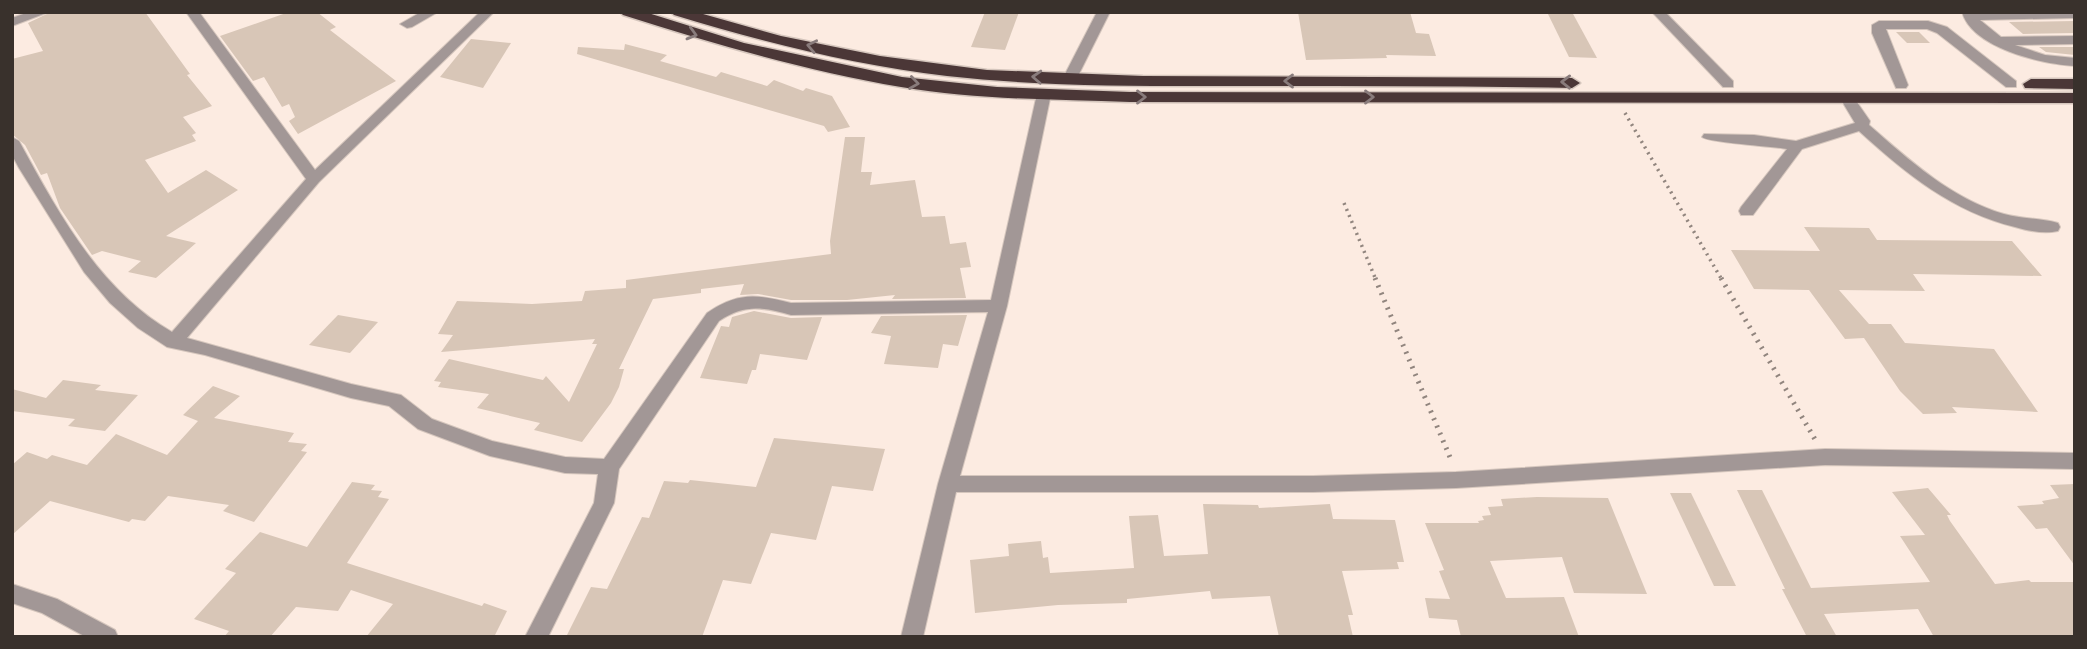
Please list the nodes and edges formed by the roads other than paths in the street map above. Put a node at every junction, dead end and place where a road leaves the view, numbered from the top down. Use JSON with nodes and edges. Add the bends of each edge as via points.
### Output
{"nodes":[{"id":1,"x":43,"y":12,"type":"edge"},
{"id":2,"x":192,"y":12,"type":"edge"},
{"id":3,"x":432,"y":12,"type":"edge"},
{"id":4,"x":488,"y":12,"type":"edge"},
{"id":5,"x":628,"y":12,"type":"edge"},
{"id":6,"x":680,"y":12,"type":"edge"},
{"id":7,"x":1104,"y":12,"type":"edge"},
{"id":8,"x":1658,"y":12,"type":"edge"},
{"id":9,"x":2075,"y":13,"type":"edge"},
{"id":10,"x":1969,"y":14,"type":"edge"},
{"id":11,"x":12,"y":22,"type":"edge"},
{"id":12,"x":407,"y":24,"type":"dead end"},
{"id":13,"x":2075,"y":40,"type":"edge"},
{"id":14,"x":1997,"y":41,"type":"junction"},
{"id":15,"x":2075,"y":62,"type":"edge"},
{"id":16,"x":1070,"y":78,"type":"junction"},
{"id":17,"x":2075,"y":83,"type":"edge"},
{"id":18,"x":1728,"y":84,"type":"junction"},
{"id":19,"x":2011,"y":84,"type":"junction"},
{"id":20,"x":1900,"y":85,"type":"junction"},
{"id":21,"x":1044,"y":94,"type":"junction"},
{"id":22,"x":1847,"y":98,"type":"junction"},
{"id":23,"x":2075,"y":98,"type":"edge"},
{"id":24,"x":1862,"y":126,"type":"junction"},
{"id":25,"x":1709,"y":137,"type":"dead end"},
{"id":26,"x":12,"y":141,"type":"edge"},
{"id":27,"x":1797,"y":146,"type":"junction"},
{"id":28,"x":314,"y":179,"type":"junction"},
{"id":29,"x":1747,"y":211,"type":"dead end"},
{"id":30,"x":2052,"y":227,"type":"dead end"},
{"id":31,"x":998,"y":306,"type":"junction"},
{"id":32,"x":173,"y":342,"type":"junction"},
{"id":33,"x":2075,"y":461,"type":"edge"},
{"id":34,"x":609,"y":467,"type":"junction"},
{"id":35,"x":948,"y":484,"type":"junction"},
{"id":36,"x":12,"y":593,"type":"edge"},
{"id":37,"x":107,"y":637,"type":"edge"},
{"id":38,"x":536,"y":637,"type":"edge"},
{"id":39,"x":912,"y":637,"type":"edge"}],
"edges":[{"from":1,"to":11,"type":"street"},
{"from":2,"to":28,"type":"street"},
{"from":3,"to":12,"type":"street"},
{"from":4,"to":28,"type":"street"},
{"from":5,"to":21,"type":"highway","one_way":true,"via":[[740,47],[852,72],[952,88]]},
{"from":16,"to":6,"type":"highway","one_way":true,"via":[[902,65]]},
{"from":7,"to":16,"type":"street"},
{"from":8,"to":18,"type":"street"},
{"from":9,"to":10,"type":"street"},
{"from":10,"to":14,"type":"street"},
{"from":13,"to":14,"type":"street"},
{"from":14,"to":15,"type":"street","via":[[2028,56]]},
{"from":18,"to":16,"type":"highway","one_way":true},
{"from":17,"to":19,"type":"highway"},
{"from":18,"to":20,"type":"highway"},
{"from":19,"to":20,"type":"highway"},
{"from":19,"to":20,"type":"street","via":[[1942,30],[1928,25],[1878,25]]},
{"from":21,"to":22,"type":"highway","one_way":true},
{"from":21,"to":31,"type":"street"},
{"from":22,"to":23,"type":"highway"},
{"from":22,"to":24,"type":"street"},
{"from":24,"to":27,"type":"street"},
{"from":24,"to":30,"type":"street","via":[[1917,176],[1953,196],[2003,220]]},
{"from":25,"to":27,"type":"street"},
{"from":26,"to":32,"type":"street","via":[[53,217],[92,273],[136,316]]},
{"from":27,"to":29,"type":"street"},
{"from":28,"to":32,"type":"street"},
{"from":31,"to":34,"type":"street","via":[[791,309],[765,302],[732,304],[713,317]]},
{"from":31,"to":35,"type":"street"},
{"from":32,"to":34,"type":"street","via":[[394,400],[425,424],[490,448],[565,465]]},
{"from":33,"to":35,"type":"street","via":[[1825,457],[1456,480]]},
{"from":34,"to":38,"type":"street","via":[[604,503]]},
{"from":35,"to":39,"type":"street"},
{"from":36,"to":37,"type":"street","via":[[49,606]]}]}
